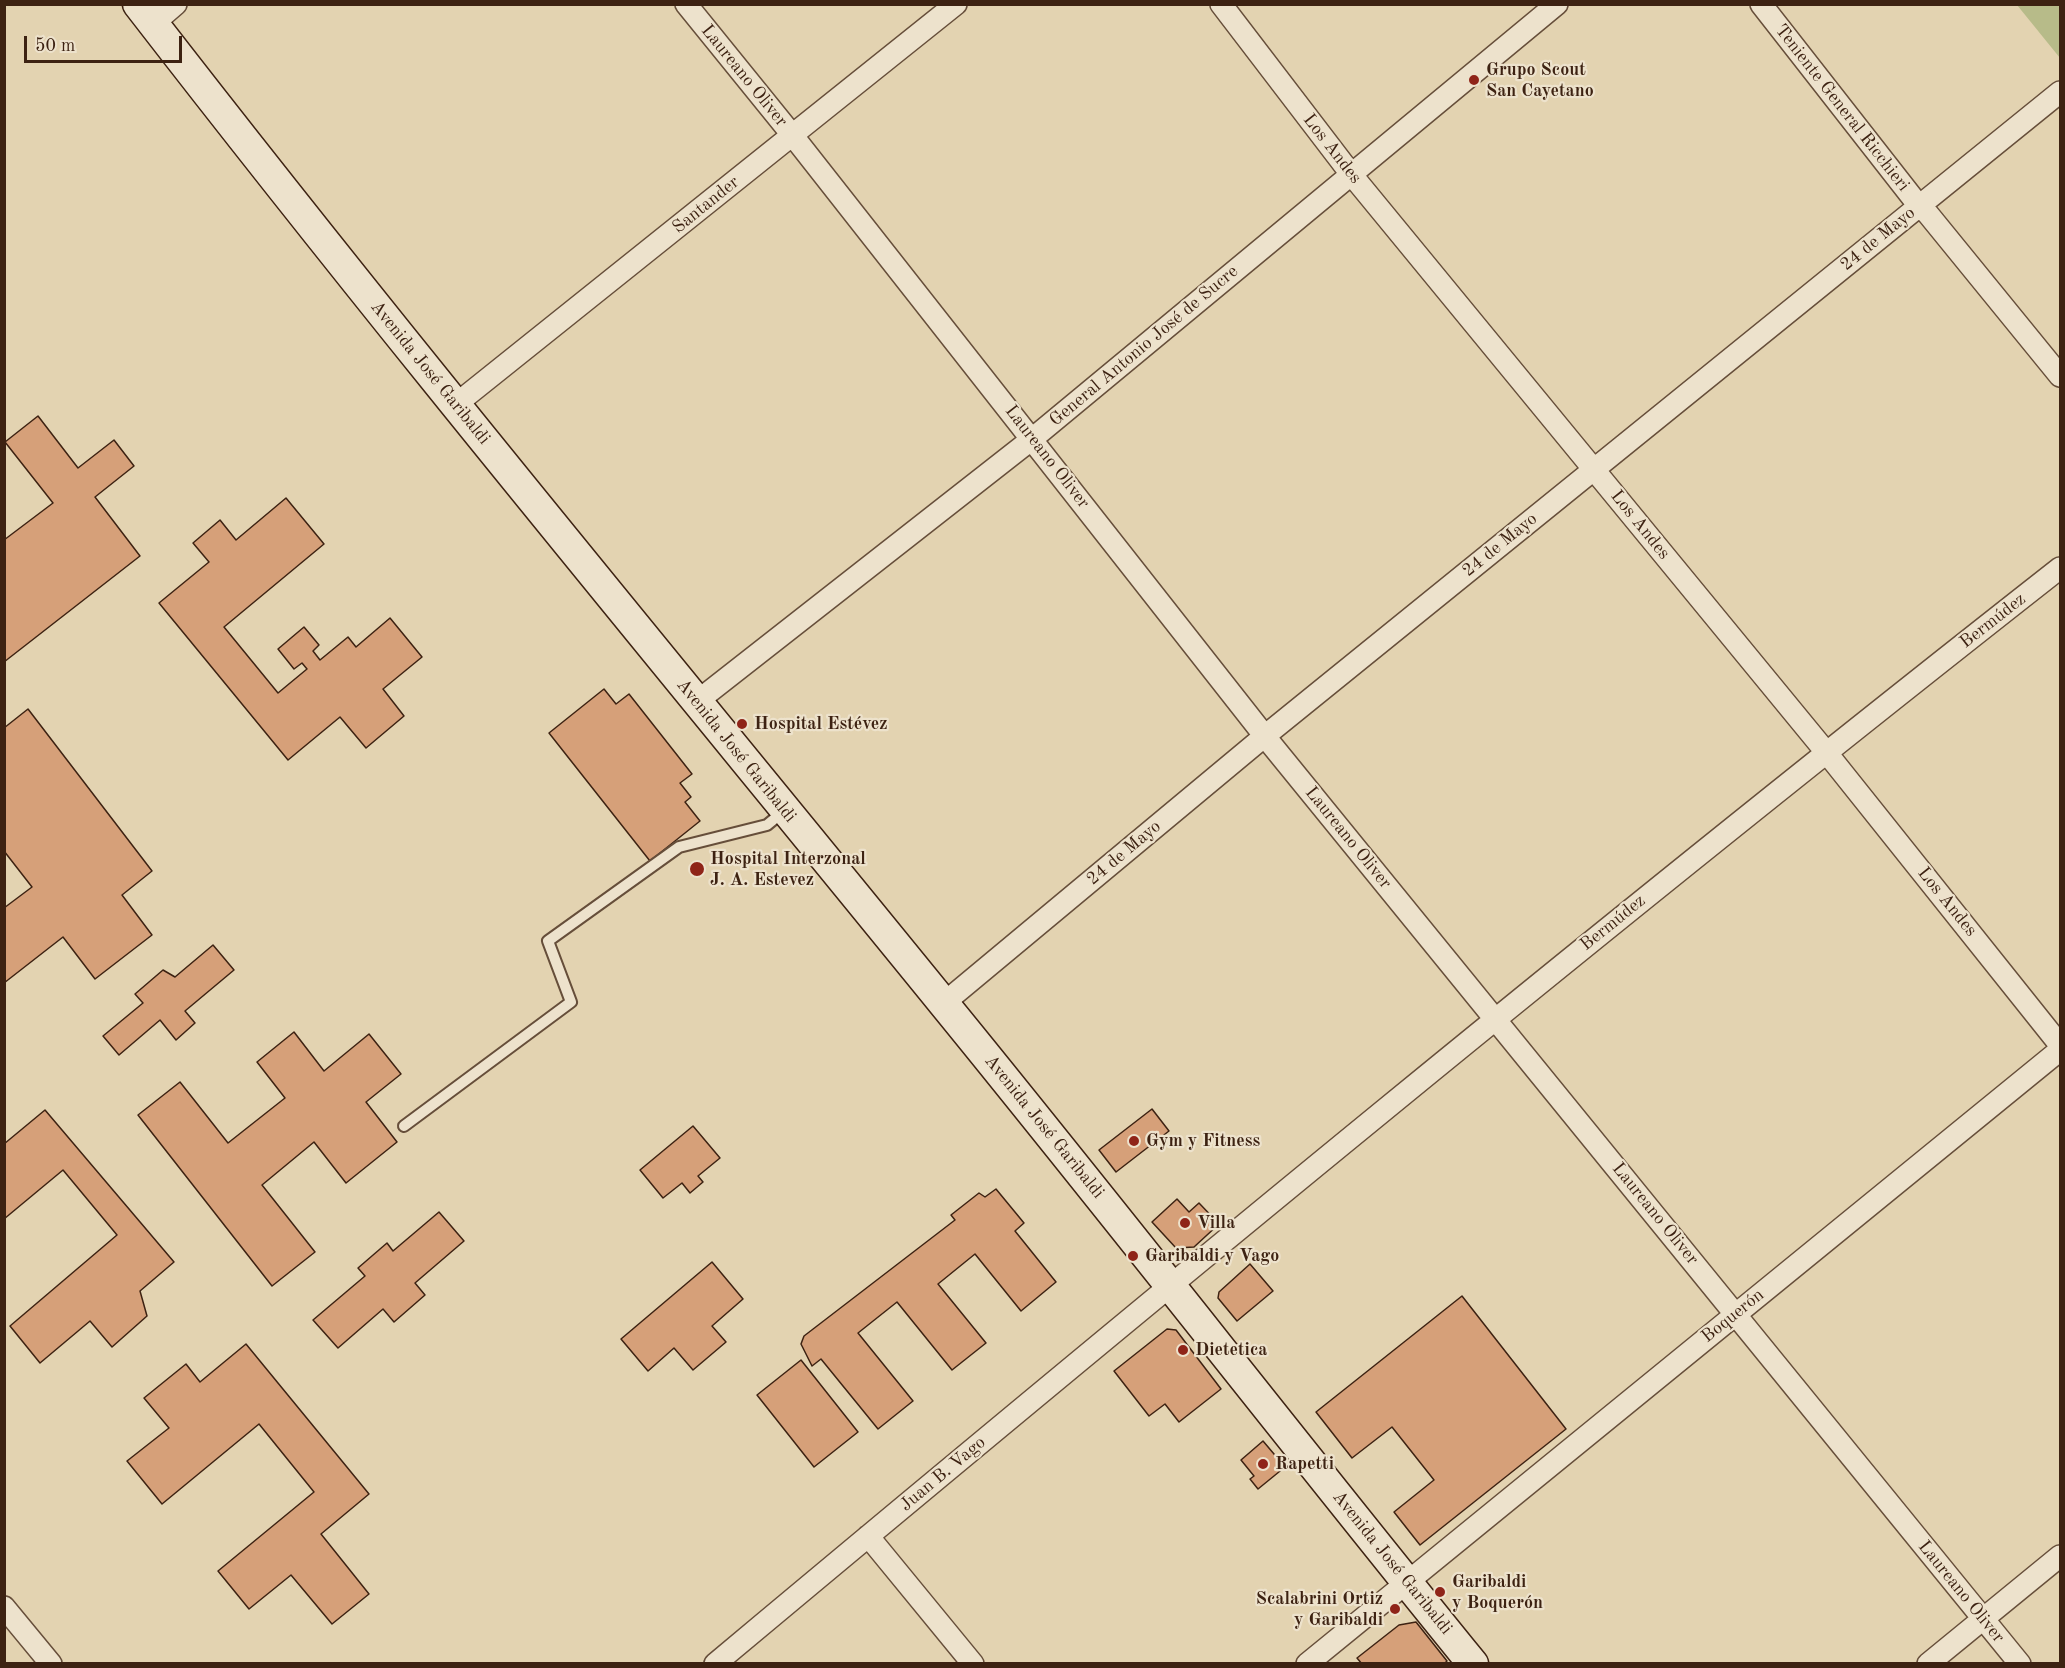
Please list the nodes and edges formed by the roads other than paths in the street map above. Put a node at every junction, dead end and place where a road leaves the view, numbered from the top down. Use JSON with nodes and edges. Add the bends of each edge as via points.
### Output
{"nodes":[{"id":1,"x":176,"y":4,"type":"edge"},
{"id":2,"x":686,"y":4,"type":"edge"},
{"id":3,"x":956,"y":4,"type":"edge"},
{"id":4,"x":1221,"y":4,"type":"edge"},
{"id":5,"x":1557,"y":4,"type":"edge"},
{"id":6,"x":1761,"y":4,"type":"edge"},
{"id":7,"x":145,"y":14,"type":"edge"},
{"id":8,"x":2061,"y":92,"type":"edge"},
{"id":9,"x":794,"y":136,"type":"junction"},
{"id":10,"x":1351,"y":174,"type":"junction"},
{"id":11,"x":1918,"y":206,"type":"junction"},
{"id":12,"x":2061,"y":376,"type":"edge"},
{"id":13,"x":455,"y":405,"type":"junction"},
{"id":14,"x":1032,"y":438,"type":"junction"},
{"id":15,"x":1594,"y":470,"type":"junction"},
{"id":16,"x":2061,"y":568,"type":"edge"},
{"id":17,"x":695,"y":703,"type":"junction"},
{"id":18,"x":1266,"y":735,"type":"junction"},
{"id":19,"x":1826,"y":752,"type":"junction"},
{"id":20,"x":784,"y":811,"type":"junction"},
{"id":21,"x":944,"y":1003,"type":"junction"},
{"id":22,"x":1496,"y":1018,"type":"junction"},
{"id":23,"x":2061,"y":1045,"type":"edge"},
{"id":24,"x":2061,"y":1050,"type":"edge"},
{"id":25,"x":404,"y":1126,"type":"dead end"},
{"id":26,"x":1171,"y":1285,"type":"junction"},
{"id":27,"x":1736,"y":1314,"type":"junction"},
{"id":28,"x":868,"y":1536,"type":"junction"},
{"id":29,"x":2061,"y":1556,"type":"edge"},
{"id":30,"x":1407,"y":1583,"type":"junction"},
{"id":31,"x":4,"y":1607,"type":"edge"},
{"id":32,"x":1983,"y":1619,"type":"junction"},
{"id":33,"x":51,"y":1664,"type":"edge"},
{"id":34,"x":715,"y":1664,"type":"edge"},
{"id":35,"x":973,"y":1664,"type":"edge"},
{"id":36,"x":1307,"y":1664,"type":"edge"},
{"id":37,"x":1473,"y":1664,"type":"edge"},
{"id":38,"x":1928,"y":1664,"type":"edge"},
{"id":39,"x":2020,"y":1664,"type":"edge"}],
"edges":[{"from":1,"to":7,"type":"street"},
{"from":2,"to":9,"type":"street","name":"Laureano Oliver"},
{"from":3,"to":9,"type":"street","name":"Santander"},
{"from":4,"to":10,"type":"street","name":"Los Andes"},
{"from":5,"to":10,"type":"street","name":"General Antonio José de Sucre"},
{"from":6,"to":11,"type":"street","name":"Teniente General Ricchieri"},
{"from":7,"to":13,"type":"main road","name":"Avenida José Garibaldi"},
{"from":8,"to":11,"type":"street","name":"24 de Mayo"},
{"from":9,"to":13,"type":"street","name":"Santander"},
{"from":9,"to":14,"type":"street","name":"Laureano Oliver"},
{"from":10,"to":14,"type":"street","name":"General Antonio José de Sucre"},
{"from":10,"to":15,"type":"street","name":"Los Andes"},
{"from":11,"to":12,"type":"street","name":"Teniente General Ricchieri"},
{"from":11,"to":15,"type":"street","name":"24 de Mayo"},
{"from":13,"to":17,"type":"main road","name":"Avenida José Garibaldi"},
{"from":14,"to":17,"type":"street","name":"General Antonio José de Sucre"},
{"from":14,"to":18,"type":"street","name":"Laureano Oliver"},
{"from":15,"to":18,"type":"street","name":"24 de Mayo"},
{"from":15,"to":19,"type":"street","name":"Los Andes"},
{"from":16,"to":19,"type":"street","name":"Bermúdez"},
{"from":17,"to":20,"type":"main road","name":"Avenida José Garibaldi"},
{"from":18,"to":21,"type":"street","name":"24 de Mayo"},
{"from":18,"to":22,"type":"street","name":"Laureano Oliver"},
{"from":19,"to":22,"type":"street","name":"Bermúdez"},
{"from":19,"to":23,"type":"street","name":"Los Andes"},
{"from":20,"to":21,"type":"main road","name":"Avenida José Garibaldi"},
{"from":20,"to":25,"type":"lane","via":[[767,825],[679,847],[548,941],[571,1002]]},
{"from":21,"to":26,"type":"main road","name":"Avenida José Garibaldi"},
{"from":22,"to":26,"type":"street","name":"Bermúdez"},
{"from":22,"to":27,"type":"street","name":"Laureano Oliver"},
{"from":24,"to":27,"type":"street","name":"Boquerón"},
{"from":26,"to":28,"type":"street","name":"Juan B. Vago"},
{"from":26,"to":30,"type":"main road","name":"Avenida José Garibaldi"},
{"from":27,"to":30,"type":"street","name":"Boquerón"},
{"from":27,"to":32,"type":"street","name":"Laureano Oliver"},
{"from":28,"to":34,"type":"street","name":"Juan B. Vago"},
{"from":28,"to":35,"type":"street"},
{"from":29,"to":32,"type":"street"},
{"from":30,"to":36,"type":"street","name":"Boquerón"},
{"from":30,"to":37,"type":"main road","name":"Avenida José Garibaldi"},
{"from":31,"to":33,"type":"street"},
{"from":32,"to":38,"type":"street"},
{"from":32,"to":39,"type":"street","name":"Laureano Oliver"}]}
